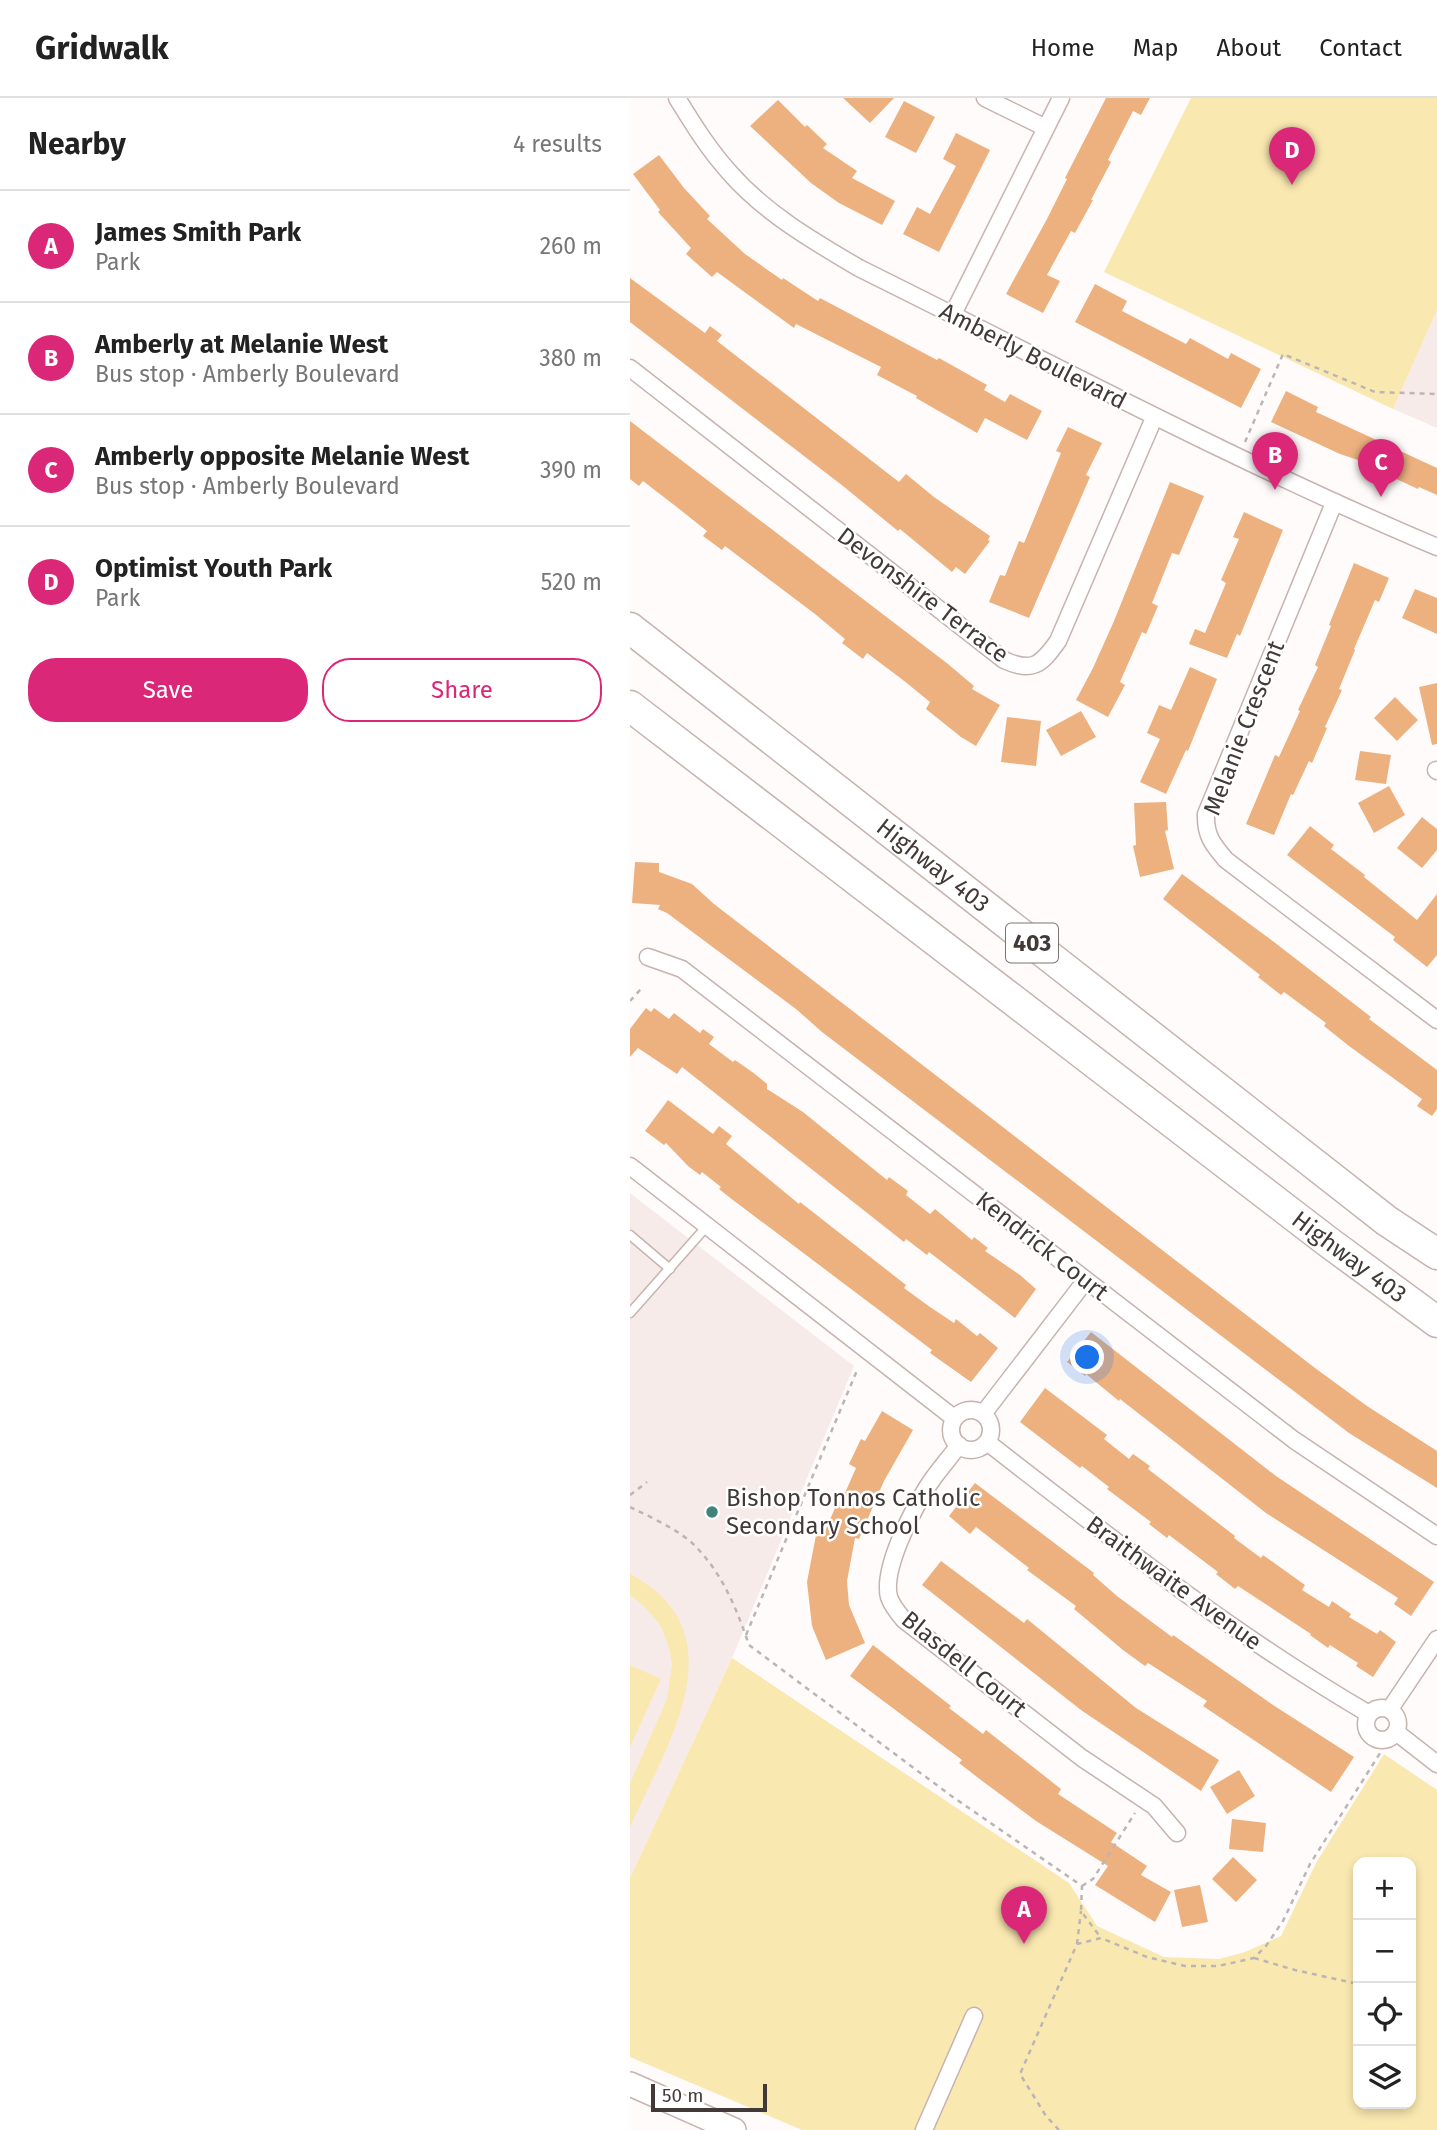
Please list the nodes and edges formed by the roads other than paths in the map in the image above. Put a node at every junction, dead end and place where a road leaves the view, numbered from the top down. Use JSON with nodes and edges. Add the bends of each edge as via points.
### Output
{"nodes":[{"id":1,"x":677,"y":98,"type":"edge"},
{"id":2,"x":985,"y":98,"type":"edge"},
{"id":3,"x":1061,"y":98,"type":"edge"},
{"id":4,"x":1046,"y":128,"type":"junction"},
{"id":5,"x":953,"y":314,"type":"junction"},
{"id":6,"x":630,"y":368,"type":"edge"},
{"id":7,"x":1154,"y":418,"type":"junction"},
{"id":8,"x":1334,"y":503,"type":"junction"},
{"id":9,"x":1437,"y":547,"type":"edge"},
{"id":10,"x":630,"y":628,"type":"edge"},
{"id":11,"x":630,"y":706,"type":"edge"},
{"id":12,"x":648,"y":957,"type":"dead end"},
{"id":13,"x":1436,"y":1018,"type":"edge"},
{"id":14,"x":630,"y":1167,"type":"edge"},
{"id":15,"x":708,"y":1226,"type":"junction"},
{"id":16,"x":630,"y":1235,"type":"edge"},
{"id":17,"x":1437,"y":1254,"type":"edge"},
{"id":18,"x":670,"y":1269,"type":"junction"},
{"id":19,"x":1086,"y":1280,"type":"junction"},
{"id":20,"x":630,"y":1312,"type":"edge"},
{"id":21,"x":1437,"y":1322,"type":"edge"},
{"id":22,"x":983,"y":1414,"type":"junction"},
{"id":23,"x":954,"y":1418,"type":"junction"},
{"id":24,"x":987,"y":1442,"type":"junction"},
{"id":25,"x":959,"y":1445,"type":"junction"},
{"id":26,"x":1437,"y":1536,"type":"edge"},
{"id":27,"x":1437,"y":1639,"type":"edge"},
{"id":28,"x":1390,"y":1709,"type":"junction"},
{"id":29,"x":1369,"y":1714,"type":"junction"},
{"id":30,"x":1396,"y":1732,"type":"junction"},
{"id":31,"x":1437,"y":1764,"type":"edge"},
{"id":32,"x":1177,"y":1833,"type":"dead end"},
{"id":33,"x":974,"y":2015,"type":"dead end"},
{"id":34,"x":630,"y":2084,"type":"edge"},
{"id":35,"x":734,"y":2130,"type":"edge"},
{"id":36,"x":924,"y":2130,"type":"edge"}],
"edges":[{"from":1,"to":5,"type":"street","name":"Amberly Boulevard","via":[[730,174],[774,213],[859,268]]},
{"from":2,"to":4,"type":"street"},
{"from":3,"to":4,"type":"street"},
{"from":4,"to":5,"type":"street"},
{"from":5,"to":7,"type":"street","name":"Amberly Boulevard"},
{"from":6,"to":7,"type":"street","name":"Devonshire Terrace","via":[[1004,660],[1020,667],[1045,659],[1058,641]]},
{"from":7,"to":8,"type":"street","name":"Amberly Boulevard"},
{"from":8,"to":9,"type":"street","name":"Amberly Boulevard"},
{"from":8,"to":13,"type":"street","name":"Melanie Crescent","via":[[1206,814],[1206,828],[1212,845],[1226,860]]},
{"from":10,"to":17,"type":"highway","name":"Highway 403","number":"403","via":[[1387,1221]]},
{"from":11,"to":21,"type":"highway","name":"Highway 403","number":"403"},
{"from":12,"to":19,"type":"street","name":"Kendrick Court","via":[[682,969]]},
{"from":14,"to":15,"type":"street"},
{"from":15,"to":18,"type":"lane"},
{"from":15,"to":23,"type":"street"},
{"from":16,"to":18,"type":"lane"},
{"from":18,"to":20,"type":"lane"},
{"from":19,"to":22,"type":"street"},
{"from":19,"to":26,"type":"street","name":"Kendrick Court","via":[[1309,1451]]},
{"from":22,"to":23,"type":"street","via":[[970,1409]]},
{"from":22,"to":24,"type":"street","via":[[991,1430]]},
{"from":23,"to":25,"type":"street","via":[[951,1436]]},
{"from":24,"to":25,"type":"street","via":[[977,1449]]},
{"from":24,"to":29,"type":"street","name":"Braithwaite Avenue","via":[[1180,1591]]},
{"from":25,"to":32,"type":"street","name":"Blasdell Court","via":[[927,1487],[895,1555],[888,1578],[896,1611],[1082,1758],[1154,1806]]},
{"from":27,"to":28,"type":"street"},
{"from":28,"to":29,"type":"street","via":[[1381,1707]]},
{"from":28,"to":30,"type":"street","via":[[1398,1721]]},
{"from":29,"to":30,"type":"street","via":[[1366,1728],[1374,1738],[1388,1739]]},
{"from":30,"to":31,"type":"street"},
{"from":33,"to":36,"type":"street"},
{"from":34,"to":35,"type":"main road"}]}
